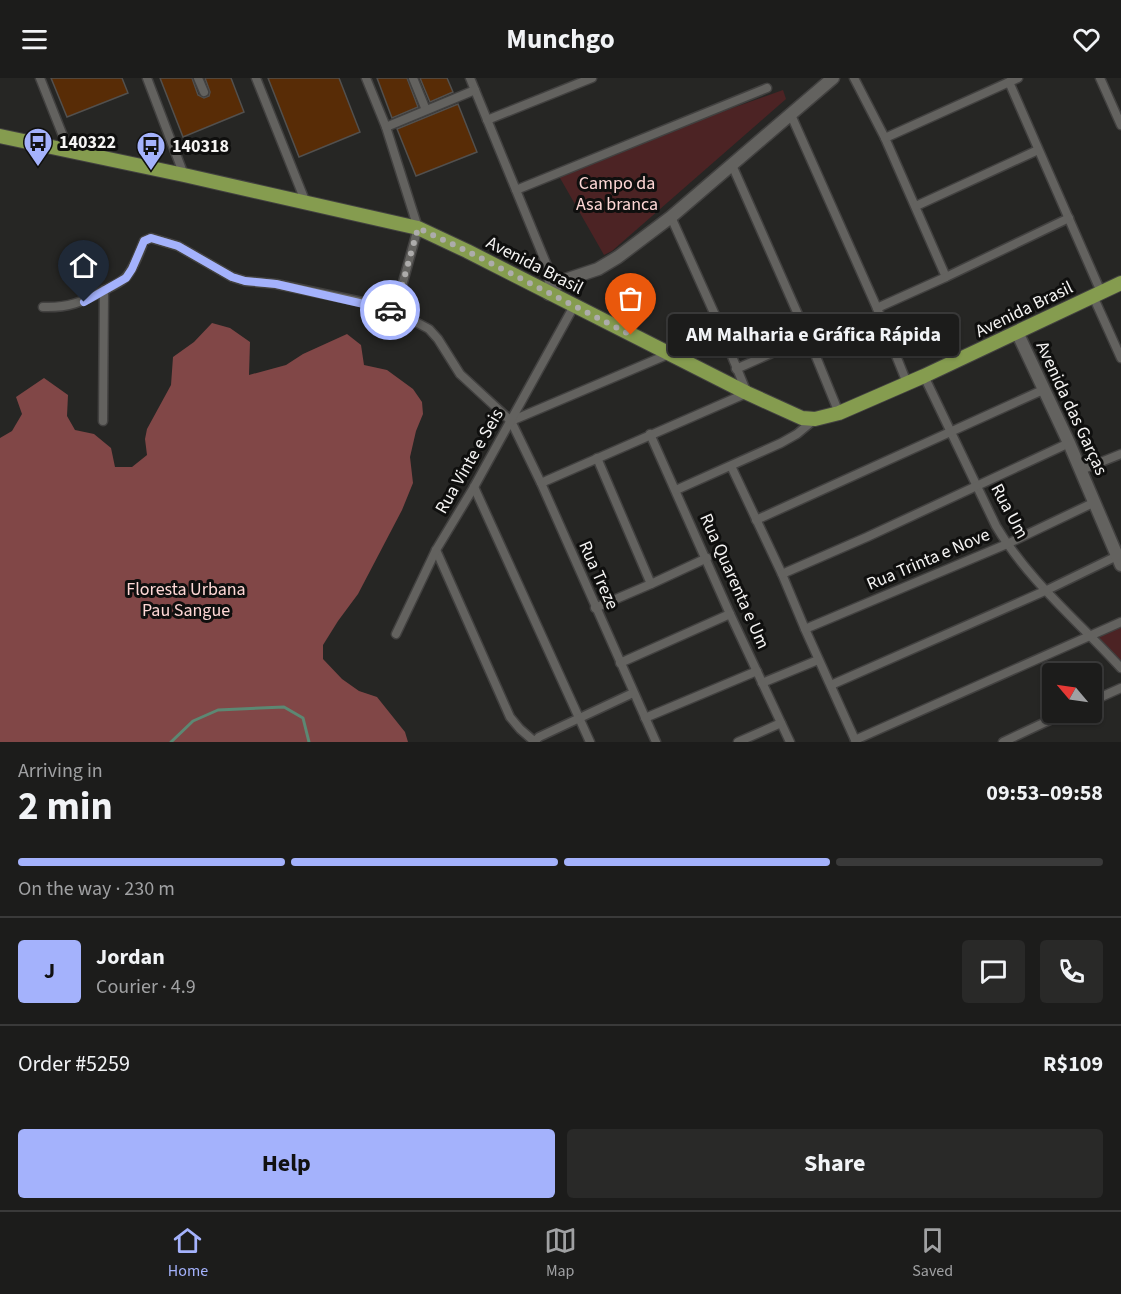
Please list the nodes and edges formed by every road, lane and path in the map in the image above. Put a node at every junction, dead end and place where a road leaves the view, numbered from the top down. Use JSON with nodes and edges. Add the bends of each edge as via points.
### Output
{"nodes":[{"id":1,"x":40,"y":78,"type":"edge"},
{"id":2,"x":147,"y":78,"type":"edge"},
{"id":3,"x":198,"y":78,"type":"edge"},
{"id":4,"x":256,"y":78,"type":"edge"},
{"id":5,"x":366,"y":78,"type":"edge"},
{"id":6,"x":413,"y":78,"type":"edge"},
{"id":7,"x":470,"y":78,"type":"edge"},
{"id":8,"x":592,"y":78,"type":"edge"},
{"id":9,"x":833,"y":78,"type":"edge"},
{"id":10,"x":854,"y":78,"type":"edge"},
{"id":11,"x":1018,"y":78,"type":"edge"},
{"id":12,"x":1100,"y":78,"type":"edge"},
{"id":13,"x":1009,"y":82,"type":"junction"},
{"id":14,"x":766,"y":88,"type":"dead end"},
{"id":15,"x":475,"y":90,"type":"junction"},
{"id":16,"x":204,"y":92,"type":"dead end"},
{"id":17,"x":1121,"y":100,"type":"edge"},
{"id":18,"x":1112,"y":104,"type":"junction"},
{"id":19,"x":426,"y":110,"type":"junction"},
{"id":20,"x":791,"y":115,"type":"junction"},
{"id":21,"x":487,"y":120,"type":"junction"},
{"id":22,"x":1121,"y":125,"type":"edge"},
{"id":23,"x":386,"y":127,"type":"junction"},
{"id":24,"x":0,"y":136,"type":"edge"},
{"id":25,"x":885,"y":138,"type":"junction"},
{"id":26,"x":1038,"y":150,"type":"junction"},
{"id":27,"x":69,"y":151,"type":"junction"},
{"id":28,"x":732,"y":165,"type":"junction"},
{"id":29,"x":184,"y":175,"type":"junction"},
{"id":30,"x":516,"y":190,"type":"junction"},
{"id":31,"x":306,"y":203,"type":"junction"},
{"id":32,"x":916,"y":206,"type":"junction"},
{"id":33,"x":671,"y":217,"type":"junction"},
{"id":34,"x":1069,"y":218,"type":"junction"},
{"id":35,"x":418,"y":228,"type":"junction"},
{"id":36,"x":946,"y":278,"type":"junction"},
{"id":37,"x":1121,"y":283,"type":"edge"},
{"id":38,"x":104,"y":290,"type":"junction"},
{"id":39,"x":547,"y":293,"type":"junction"},
{"id":40,"x":1097,"y":294,"type":"junction"},
{"id":41,"x":574,"y":306,"type":"junction"},
{"id":42,"x":44,"y":307,"type":"dead end"},
{"id":43,"x":877,"y":308,"type":"junction"},
{"id":44,"x":395,"y":311,"type":"junction"},
{"id":45,"x":1017,"y":332,"type":"junction"},
{"id":46,"x":808,"y":337,"type":"junction"},
{"id":47,"x":669,"y":354,"type":"junction"},
{"id":48,"x":1121,"y":358,"type":"edge"},
{"id":49,"x":736,"y":369,"type":"junction"},
{"id":50,"x":924,"y":376,"type":"junction"},
{"id":51,"x":907,"y":383,"type":"junction"},
{"id":52,"x":1045,"y":389,"type":"junction"},
{"id":53,"x":747,"y":393,"type":"junction"},
{"id":54,"x":839,"y":413,"type":"junction"},
{"id":55,"x":815,"y":419,"type":"junction"},
{"id":56,"x":103,"y":421,"type":"dead end"},
{"id":57,"x":511,"y":421,"type":"junction"},
{"id":58,"x":951,"y":431,"type":"junction"},
{"id":59,"x":650,"y":434,"type":"junction"},
{"id":60,"x":1069,"y":443,"type":"junction"},
{"id":61,"x":1121,"y":453,"type":"edge"},
{"id":62,"x":597,"y":458,"type":"junction"},
{"id":63,"x":731,"y":466,"type":"junction"},
{"id":64,"x":1081,"y":470,"type":"junction"},
{"id":65,"x":541,"y":483,"type":"junction"},
{"id":66,"x":978,"y":486,"type":"junction"},
{"id":67,"x":474,"y":487,"type":"junction"},
{"id":68,"x":676,"y":490,"type":"junction"},
{"id":69,"x":1095,"y":502,"type":"junction"},
{"id":70,"x":756,"y":520,"type":"junction"},
{"id":71,"x":1007,"y":544,"type":"junction"},
{"id":72,"x":436,"y":550,"type":"junction"},
{"id":73,"x":707,"y":558,"type":"junction"},
{"id":74,"x":1119,"y":561,"type":"edge"},
{"id":75,"x":782,"y":574,"type":"junction"},
{"id":76,"x":651,"y":584,"type":"junction"},
{"id":77,"x":1047,"y":590,"type":"junction"},
{"id":78,"x":595,"y":608,"type":"junction"},
{"id":79,"x":730,"y":614,"type":"junction"},
{"id":80,"x":1121,"y":622,"type":"edge"},
{"id":81,"x":805,"y":629,"type":"junction"},
{"id":82,"x":396,"y":634,"type":"dead end"},
{"id":83,"x":1090,"y":634,"type":"junction"},
{"id":84,"x":819,"y":660,"type":"junction"},
{"id":85,"x":620,"y":663,"type":"junction"},
{"id":86,"x":1121,"y":668,"type":"edge"},
{"id":87,"x":757,"y":671,"type":"junction"},
{"id":88,"x":762,"y":683,"type":"junction"},
{"id":89,"x":831,"y":685,"type":"junction"},
{"id":90,"x":1121,"y":688,"type":"edge"},
{"id":91,"x":633,"y":693,"type":"junction"},
{"id":92,"x":1102,"y":697,"type":"edge"},
{"id":93,"x":645,"y":718,"type":"junction"},
{"id":94,"x":580,"y":719,"type":"junction"},
{"id":95,"x":781,"y":723,"type":"junction"},
{"id":96,"x":1043,"y":723,"type":"edge"},
{"id":97,"x":855,"y":741,"type":"edge"},
{"id":98,"x":534,"y":742,"type":"edge"},
{"id":99,"x":590,"y":742,"type":"edge"},
{"id":100,"x":656,"y":742,"type":"edge"},
{"id":101,"x":738,"y":742,"type":"edge"},
{"id":102,"x":790,"y":742,"type":"edge"},
{"id":103,"x":1002,"y":742,"type":"edge"}],
"edges":[{"from":1,"to":27,"type":"street"},
{"from":2,"to":29,"type":"street"},
{"from":3,"to":16,"type":"street"},
{"from":4,"to":31,"type":"street"},
{"from":5,"to":23,"type":"street"},
{"from":6,"to":19,"type":"street"},
{"from":7,"to":15,"type":"street"},
{"from":8,"to":21,"type":"street"},
{"from":9,"to":20,"type":"street"},
{"from":10,"to":25,"type":"street"},
{"from":11,"to":13,"type":"street"},
{"from":12,"to":18,"type":"street"},
{"from":13,"to":25,"type":"street"},
{"from":13,"to":26,"type":"street"},
{"from":14,"to":30,"type":"street"},
{"from":15,"to":19,"type":"street"},
{"from":15,"to":21,"type":"street"},
{"from":17,"to":18,"type":"street"},
{"from":18,"to":22,"type":"street"},
{"from":19,"to":23,"type":"street"},
{"from":20,"to":28,"type":"street"},
{"from":20,"to":43,"type":"street"},
{"from":21,"to":30,"type":"street"},
{"from":23,"to":35,"type":"street"},
{"from":24,"to":27,"type":"main road","name":"Avenida Brasil"},
{"from":25,"to":32,"type":"street"},
{"from":26,"to":32,"type":"street"},
{"from":26,"to":34,"type":"street"},
{"from":27,"to":29,"type":"main road","name":"Avenida Brasil"},
{"from":28,"to":33,"type":"street"},
{"from":28,"to":46,"type":"street"},
{"from":29,"to":31,"type":"main road","name":"Avenida Brasil"},
{"from":30,"to":39,"type":"street","via":[[548,268]]},
{"from":31,"to":35,"type":"main road","name":"Avenida Brasil"},
{"from":32,"to":36,"type":"street"},
{"from":33,"to":39,"type":"street","via":[[618,257],[598,269],[559,282]]},
{"from":33,"to":49,"type":"street"},
{"from":34,"to":36,"type":"street"},
{"from":34,"to":40,"type":"street"},
{"from":35,"to":39,"type":"main road","name":"Avenida Brasil"},
{"from":35,"to":44,"type":"street"},
{"from":36,"to":43,"type":"street"},
{"from":37,"to":40,"type":"main road","name":"Avenida Brasil"},
{"from":38,"to":42,"type":"street","via":[[84,302]]},
{"from":38,"to":44,"type":"street","via":[[126,278],[144,241],[156,238],[245,281],[276,284]]},
{"from":38,"to":56,"type":"street"},
{"from":39,"to":41,"type":"main road","name":"Avenida Brasil"},
{"from":40,"to":45,"type":"main road","name":"Avenida Brasil"},
{"from":40,"to":48,"type":"street"},
{"from":41,"to":47,"type":"main road","name":"Avenida Brasil"},
{"from":41,"to":57,"type":"street","name":"Rua Vinte e Seis"},
{"from":43,"to":51,"type":"street"},
{"from":44,"to":57,"type":"street","via":[[429,329],[460,374]]},
{"from":45,"to":50,"type":"main road","name":"Avenida Brasil"},
{"from":45,"to":52,"type":"street","name":"Avenida das Garças"},
{"from":46,"to":49,"type":"street"},
{"from":46,"to":54,"type":"street"},
{"from":47,"to":53,"type":"main road","name":"Avenida Brasil"},
{"from":47,"to":57,"type":"street"},
{"from":49,"to":53,"type":"street"},
{"from":50,"to":51,"type":"main road","name":"Avenida Brasil"},
{"from":50,"to":58,"type":"street","name":"Rua Um"},
{"from":51,"to":54,"type":"main road","name":"Avenida Brasil"},
{"from":52,"to":58,"type":"street"},
{"from":52,"to":60,"type":"street","name":"Avenida das Garças"},
{"from":53,"to":55,"type":"main road","name":"Avenida Brasil","via":[[792,415]]},
{"from":53,"to":59,"type":"street"},
{"from":54,"to":55,"type":"main road","name":"Avenida Brasil"},
{"from":55,"to":63,"type":"street","via":[[797,434]]},
{"from":57,"to":65,"type":"street","name":"Rua Treze"},
{"from":57,"to":67,"type":"street","name":"Rua Vinte e Seis"},
{"from":58,"to":66,"type":"street","name":"Rua Um"},
{"from":58,"to":70,"type":"street"},
{"from":59,"to":62,"type":"street"},
{"from":59,"to":68,"type":"street","name":"Rua Quarenta e Um"},
{"from":60,"to":64,"type":"street","name":"Avenida das Garças"},
{"from":60,"to":66,"type":"street"},
{"from":61,"to":64,"type":"street"},
{"from":62,"to":65,"type":"street"},
{"from":62,"to":76,"type":"street"},
{"from":63,"to":68,"type":"street"},
{"from":63,"to":70,"type":"street"},
{"from":64,"to":69,"type":"street","name":"Avenida das Garças"},
{"from":65,"to":78,"type":"street","name":"Rua Treze"},
{"from":66,"to":71,"type":"street","name":"Rua Um"},
{"from":66,"to":75,"type":"street"},
{"from":67,"to":72,"type":"street","name":"Rua Vinte e Seis"},
{"from":67,"to":94,"type":"street"},
{"from":68,"to":73,"type":"street","name":"Rua Quarenta e Um"},
{"from":69,"to":71,"type":"street","name":"Rua Trinta e Nove"},
{"from":69,"to":74,"type":"street","name":"Avenida das Garças"},
{"from":70,"to":75,"type":"street"},
{"from":71,"to":77,"type":"street","name":"Rua Um"},
{"from":71,"to":81,"type":"street","name":"Rua Trinta e Nove"},
{"from":72,"to":82,"type":"street","name":"Rua Vinte e Seis"},
{"from":72,"to":98,"type":"street","via":[[510,717]]},
{"from":73,"to":76,"type":"street"},
{"from":73,"to":79,"type":"street","name":"Rua Quarenta e Um"},
{"from":74,"to":77,"type":"street"},
{"from":75,"to":81,"type":"street"},
{"from":76,"to":78,"type":"street"},
{"from":77,"to":83,"type":"street","name":"Rua Um"},
{"from":77,"to":89,"type":"street"},
{"from":78,"to":85,"type":"street","name":"Rua Treze"},
{"from":79,"to":85,"type":"street"},
{"from":79,"to":87,"type":"street","name":"Rua Quarenta e Um"},
{"from":80,"to":83,"type":"street"},
{"from":81,"to":84,"type":"street"},
{"from":83,"to":86,"type":"street","name":"Rua Um"},
{"from":83,"to":97,"type":"street"},
{"from":84,"to":88,"type":"street"},
{"from":84,"to":89,"type":"street"},
{"from":85,"to":91,"type":"street","name":"Rua Treze"},
{"from":87,"to":88,"type":"street","name":"Rua Quarenta e Um"},
{"from":87,"to":93,"type":"street"},
{"from":88,"to":95,"type":"street","name":"Rua Quarenta e Um"},
{"from":89,"to":97,"type":"street"},
{"from":90,"to":92,"type":"street"},
{"from":91,"to":93,"type":"street","name":"Rua Treze"},
{"from":91,"to":94,"type":"street"},
{"from":93,"to":100,"type":"street","name":"Rua Treze"},
{"from":94,"to":98,"type":"street"},
{"from":94,"to":99,"type":"street"},
{"from":95,"to":101,"type":"street"},
{"from":95,"to":102,"type":"street","name":"Rua Quarenta e Um"},
{"from":96,"to":103,"type":"street"}]}
